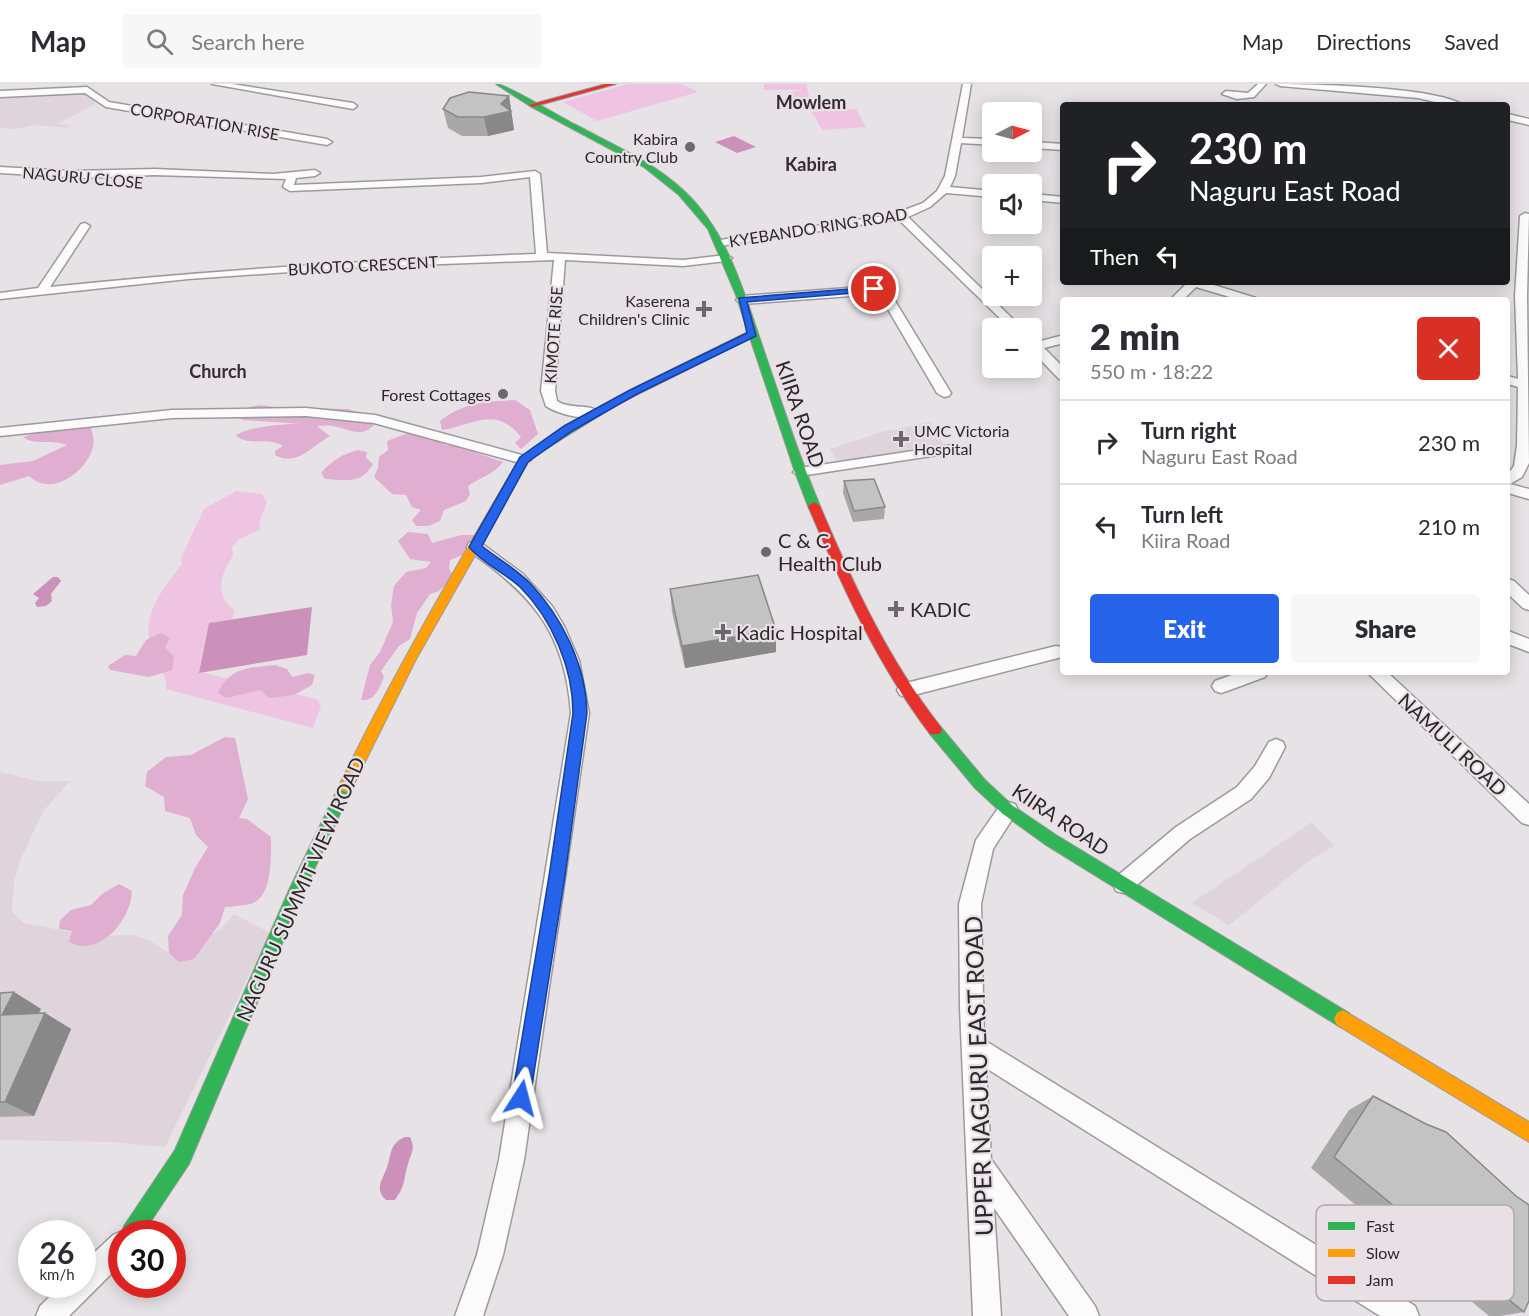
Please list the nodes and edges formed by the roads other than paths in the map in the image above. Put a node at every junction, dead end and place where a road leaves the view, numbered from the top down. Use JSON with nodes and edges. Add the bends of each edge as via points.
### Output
{"nodes":[{"id":1,"x":216,"y":84,"type":"edge"},
{"id":2,"x":499,"y":84,"type":"edge"},
{"id":3,"x":512,"y":84,"type":"edge"},
{"id":4,"x":613,"y":84,"type":"edge"},
{"id":5,"x":966,"y":84,"type":"edge"},
{"id":6,"x":1262,"y":84,"type":"edge"},
{"id":7,"x":1280,"y":84,"type":"edge"},
{"id":8,"x":294,"y":88,"type":"dead end"},
{"id":9,"x":1421,"y":91,"type":"junction"},
{"id":10,"x":0,"y":94,"type":"edge"},
{"id":11,"x":1226,"y":94,"type":"dead end"},
{"id":12,"x":279,"y":95,"type":"junction"},
{"id":13,"x":1412,"y":102,"type":"edge"},
{"id":14,"x":1451,"y":102,"type":"edge"},
{"id":15,"x":537,"y":104,"type":"junction"},
{"id":16,"x":353,"y":106,"type":"dead end"},
{"id":17,"x":1510,"y":117,"type":"edge"},
{"id":18,"x":1529,"y":122,"type":"edge"},
{"id":19,"x":957,"y":140,"type":"junction"},
{"id":20,"x":982,"y":141,"type":"edge"},
{"id":21,"x":327,"y":142,"type":"dead end"},
{"id":22,"x":1042,"y":146,"type":"edge"},
{"id":23,"x":1060,"y":147,"type":"edge"},
{"id":24,"x":0,"y":170,"type":"edge"},
{"id":25,"x":315,"y":173,"type":"dead end"},
{"id":26,"x":74,"y":174,"type":"junction"},
{"id":27,"x":292,"y":175,"type":"junction"},
{"id":28,"x":156,"y":184,"type":"dead end"},
{"id":29,"x":945,"y":190,"type":"junction"},
{"id":30,"x":982,"y":193,"type":"edge"},
{"id":31,"x":1042,"y":198,"type":"edge"},
{"id":32,"x":1060,"y":200,"type":"edge"},
{"id":33,"x":901,"y":216,"type":"junction"},
{"id":34,"x":1523,"y":216,"type":"edge"},
{"id":35,"x":85,"y":226,"type":"dead end"},
{"id":36,"x":723,"y":250,"type":"junction"},
{"id":37,"x":560,"y":256,"type":"junction"},
{"id":38,"x":542,"y":257,"type":"junction"},
{"id":39,"x":1510,"y":281,"type":"edge"},
{"id":40,"x":1521,"y":282,"type":"junction"},
{"id":41,"x":1192,"y":285,"type":"edge"},
{"id":42,"x":1204,"y":285,"type":"edge"},
{"id":43,"x":42,"y":291,"type":"junction"},
{"id":44,"x":0,"y":296,"type":"edge"},
{"id":45,"x":1179,"y":297,"type":"edge"},
{"id":46,"x":1242,"y":297,"type":"edge"},
{"id":47,"x":741,"y":298,"type":"junction"},
{"id":48,"x":1006,"y":318,"type":"edge"},
{"id":49,"x":1526,"y":329,"type":"edge"},
{"id":50,"x":752,"y":334,"type":"junction"},
{"id":51,"x":1060,"y":340,"type":"edge"},
{"id":52,"x":1042,"y":343,"type":"edge"},
{"id":53,"x":1042,"y":353,"type":"edge"},
{"id":54,"x":1060,"y":372,"type":"edge"},
{"id":55,"x":1510,"y":381,"type":"edge"},
{"id":56,"x":1526,"y":385,"type":"junction"},
{"id":57,"x":945,"y":393,"type":"dead end"},
{"id":58,"x":595,"y":413,"type":"junction"},
{"id":59,"x":0,"y":432,"type":"edge"},
{"id":60,"x":953,"y":449,"type":"dead end"},
{"id":61,"x":524,"y":460,"type":"junction"},
{"id":62,"x":800,"y":472,"type":"junction"},
{"id":63,"x":1510,"y":479,"type":"edge"},
{"id":64,"x":1510,"y":489,"type":"edge"},
{"id":65,"x":1529,"y":494,"type":"edge"},
{"id":66,"x":475,"y":547,"type":"junction"},
{"id":67,"x":1510,"y":587,"type":"edge"},
{"id":68,"x":1529,"y":604,"type":"edge"},
{"id":69,"x":1510,"y":638,"type":"edge"},
{"id":70,"x":1529,"y":646,"type":"edge"},
{"id":71,"x":1056,"y":652,"type":"dead end"},
{"id":72,"x":1251,"y":675,"type":"edge"},
{"id":73,"x":1379,"y":675,"type":"edge"},
{"id":74,"x":1221,"y":686,"type":"dead end"},
{"id":75,"x":906,"y":690,"type":"junction"},
{"id":76,"x":1276,"y":747,"type":"dead end"},
{"id":77,"x":1008,"y":810,"type":"junction"},
{"id":78,"x":1529,"y":817,"type":"edge"},
{"id":79,"x":1123,"y":884,"type":"junction"},
{"id":80,"x":975,"y":1048,"type":"junction"},
{"id":81,"x":1529,"y":1133,"type":"edge"},
{"id":82,"x":981,"y":1166,"type":"junction"},
{"id":83,"x":140,"y":1220,"type":"edge"},
{"id":84,"x":108,"y":1258,"type":"edge"},
{"id":85,"x":1316,"y":1261,"type":"edge"},
{"id":86,"x":1381,"y":1301,"type":"edge"},
{"id":87,"x":50,"y":1316,"type":"edge"},
{"id":88,"x":469,"y":1316,"type":"edge"},
{"id":89,"x":987,"y":1316,"type":"edge"},
{"id":90,"x":1085,"y":1316,"type":"edge"},
{"id":91,"x":1405,"y":1316,"type":"edge"}],
"edges":[{"from":1,"to":12,"type":"street"},
{"from":2,"to":15,"type":"main road"},
{"from":3,"to":15,"type":"main road"},
{"from":4,"to":15,"type":"main road"},
{"from":5,"to":19,"type":"street"},
{"from":6,"to":11,"type":"street","via":[[1251,96]]},
{"from":7,"to":9,"type":"street"},
{"from":8,"to":12,"type":"street"},
{"from":9,"to":13,"type":"street"},
{"from":9,"to":14,"type":"street"},
{"from":10,"to":21,"type":"street","name":"CORPORATION RISE","via":[[91,89],[106,104]]},
{"from":12,"to":16,"type":"street"},
{"from":15,"to":36,"type":"main road","via":[[617,143],[682,193],[712,228]]},
{"from":17,"to":18,"type":"street"},
{"from":19,"to":20,"type":"street"},
{"from":19,"to":29,"type":"street"},
{"from":22,"to":23,"type":"street"},
{"from":24,"to":26,"type":"street","name":"NAGURU CLOSE"},
{"from":25,"to":27,"type":"street"},
{"from":26,"to":27,"type":"street"},
{"from":26,"to":28,"type":"street","name":"NAGURU CLOSE"},
{"from":27,"to":38,"type":"street","via":[[290,188],[535,174]]},
{"from":29,"to":30,"type":"street"},
{"from":29,"to":33,"type":"street","name":"KYEBANDO RING ROAD"},
{"from":31,"to":32,"type":"street"},
{"from":33,"to":36,"type":"street","name":"KYEBANDO RING ROAD"},
{"from":33,"to":48,"type":"street"},
{"from":34,"to":40,"type":"street"},
{"from":34,"to":49,"type":"street"},
{"from":35,"to":43,"type":"street"},
{"from":36,"to":37,"type":"street","name":"BUKOTO CRESCENT","via":[[669,263]]},
{"from":36,"to":47,"type":"main road","name":"KIIRA ROAD"},
{"from":37,"to":38,"type":"street","name":"BUKOTO CRESCENT"},
{"from":37,"to":58,"type":"street","name":"KIMOTE RISE","via":[[551,404],[561,410]]},
{"from":38,"to":43,"type":"street","name":"BUKOTO CRESCENT","via":[[307,267]]},
{"from":39,"to":40,"type":"street"},
{"from":40,"to":49,"type":"street"},
{"from":41,"to":45,"type":"street"},
{"from":42,"to":46,"type":"street"},
{"from":43,"to":44,"type":"street","name":"BUKOTO CRESCENT"},
{"from":47,"to":50,"type":"main road","name":"KIIRA ROAD"},
{"from":47,"to":57,"type":"street","via":[[883,291]]},
{"from":49,"to":56,"type":"street"},
{"from":50,"to":58,"type":"main road"},
{"from":50,"to":62,"type":"main road","name":"KIIRA ROAD"},
{"from":51,"to":52,"type":"street"},
{"from":53,"to":54,"type":"street"},
{"from":55,"to":56,"type":"street"},
{"from":56,"to":63,"type":"street","via":[[1522,463]]},
{"from":58,"to":61,"type":"main road"},
{"from":59,"to":61,"type":"street","via":[[172,414],[306,412],[375,419]]},
{"from":60,"to":62,"type":"street"},
{"from":61,"to":66,"type":"main road","name":"NAGURU SUMMIT VIEW ROAD"},
{"from":62,"to":75,"type":"main road","name":"KIIRA ROAD","via":[[854,599]]},
{"from":64,"to":65,"type":"street"},
{"from":66,"to":83,"type":"main road","name":"NAGURU SUMMIT VIEW ROAD","via":[[370,734],[298,888],[182,1157]]},
{"from":66,"to":88,"type":"street","via":[[524,584],[559,633],[574,673],[580,713],[506,1187],[487,1272]]},
{"from":67,"to":68,"type":"street"},
{"from":69,"to":70,"type":"street"},
{"from":71,"to":75,"type":"street"},
{"from":72,"to":74,"type":"street"},
{"from":73,"to":78,"type":"street","name":"NAMULI ROAD"},
{"from":75,"to":77,"type":"main road","name":"KIIRA ROAD","via":[[954,754]]},
{"from":76,"to":79,"type":"street","via":[[1244,793],[1183,833]]},
{"from":77,"to":79,"type":"main road","name":"KIIRA ROAD"},
{"from":77,"to":80,"type":"street","name":"UPPER NAGURU EAST ROAD","via":[[983,846],[970,904]]},
{"from":79,"to":81,"type":"main road","name":"KIIRA ROAD"},
{"from":80,"to":82,"type":"street","name":"UPPER NAGURU EAST ROAD"},
{"from":80,"to":85,"type":"street"},
{"from":82,"to":89,"type":"street","name":"UPPER NAGURU EAST ROAD"},
{"from":82,"to":90,"type":"street"},
{"from":84,"to":87,"type":"street"},
{"from":86,"to":91,"type":"street"}]}
